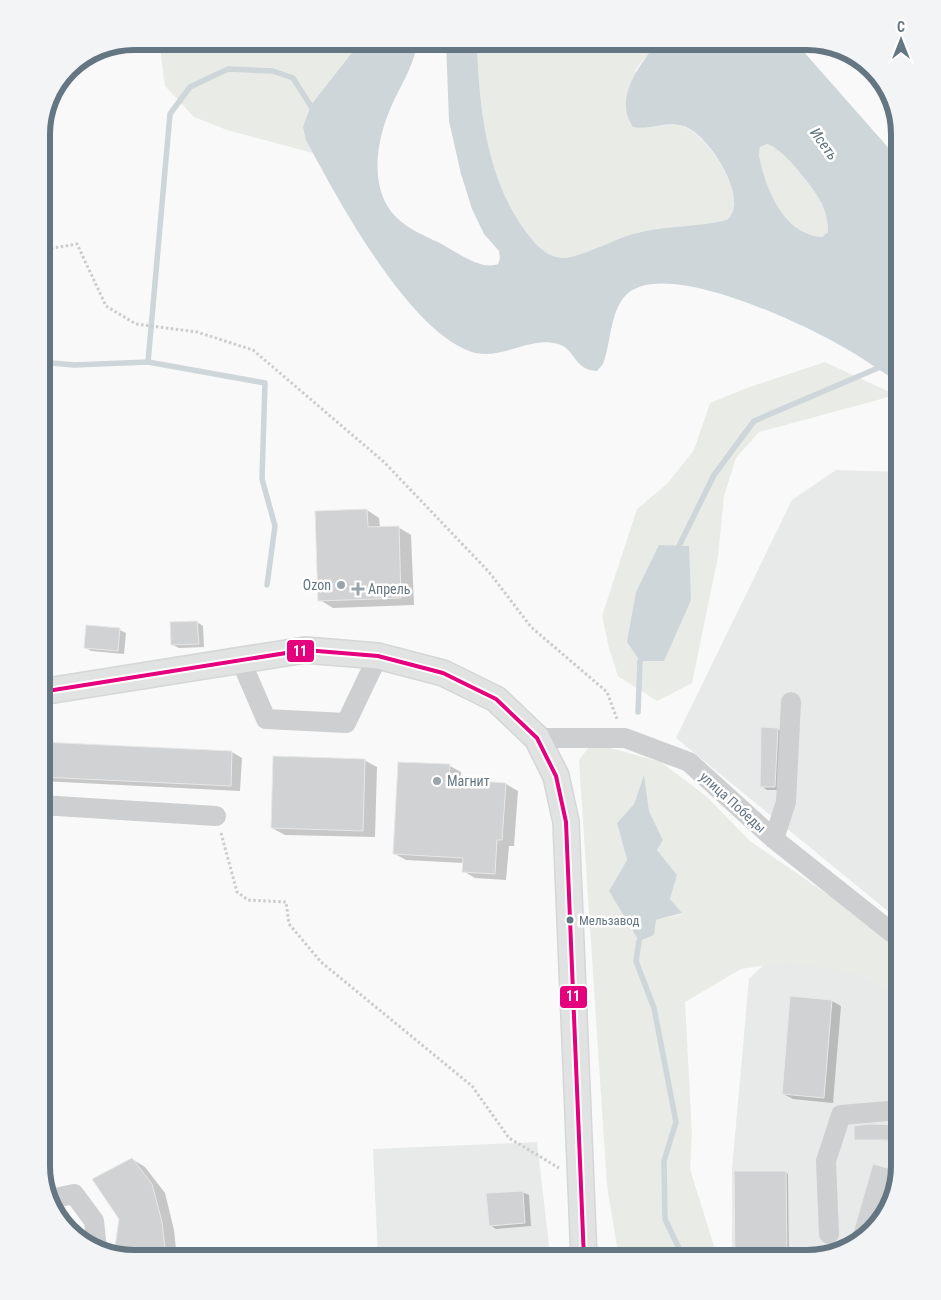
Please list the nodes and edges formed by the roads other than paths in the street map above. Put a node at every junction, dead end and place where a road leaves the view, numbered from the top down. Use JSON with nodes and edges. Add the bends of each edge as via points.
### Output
{"nodes":[{"id":1,"x":378,"y":656,"type":"junction"},
{"id":2,"x":241,"y":661,"type":"junction"},
{"id":3,"x":50,"y":691,"type":"edge"},
{"id":4,"x":791,"y":702,"type":"dead end"},
{"id":5,"x":537,"y":738,"type":"junction"},
{"id":6,"x":50,"y":806,"type":"edge"},
{"id":7,"x":216,"y":816,"type":"road end"},
{"id":8,"x":774,"y":839,"type":"junction"},
{"id":9,"x":891,"y":932,"type":"edge"},
{"id":10,"x":891,"y":1111,"type":"edge"},
{"id":11,"x":56,"y":1198,"type":"edge"},
{"id":12,"x":829,"y":1234,"type":"dead end"},
{"id":13,"x":96,"y":1241,"type":"edge"},
{"id":14,"x":584,"y":1250,"type":"edge"}],
"edges":[{"from":1,"to":2,"type":"main road","via":[[304,650]]},
{"from":1,"to":2,"type":"street","via":[[346,723],[266,720]]},
{"from":1,"to":5,"type":"main road","via":[[443,673],[496,699]]},
{"from":2,"to":3,"type":"main road"},
{"from":4,"to":8,"type":"street","via":[[786,802]]},
{"from":5,"to":8,"type":"street","name":"улица Победы","via":[[625,738],[689,762]]},
{"from":5,"to":14,"type":"main road","via":[[556,776],[566,822]]},
{"from":6,"to":7,"type":"street"},
{"from":8,"to":9,"type":"street","name":"улица Победы"},
{"from":10,"to":12,"type":"street","via":[[841,1115],[826,1161]]},
{"from":11,"to":13,"type":"street","via":[[74,1194],[94,1221]]}]}
